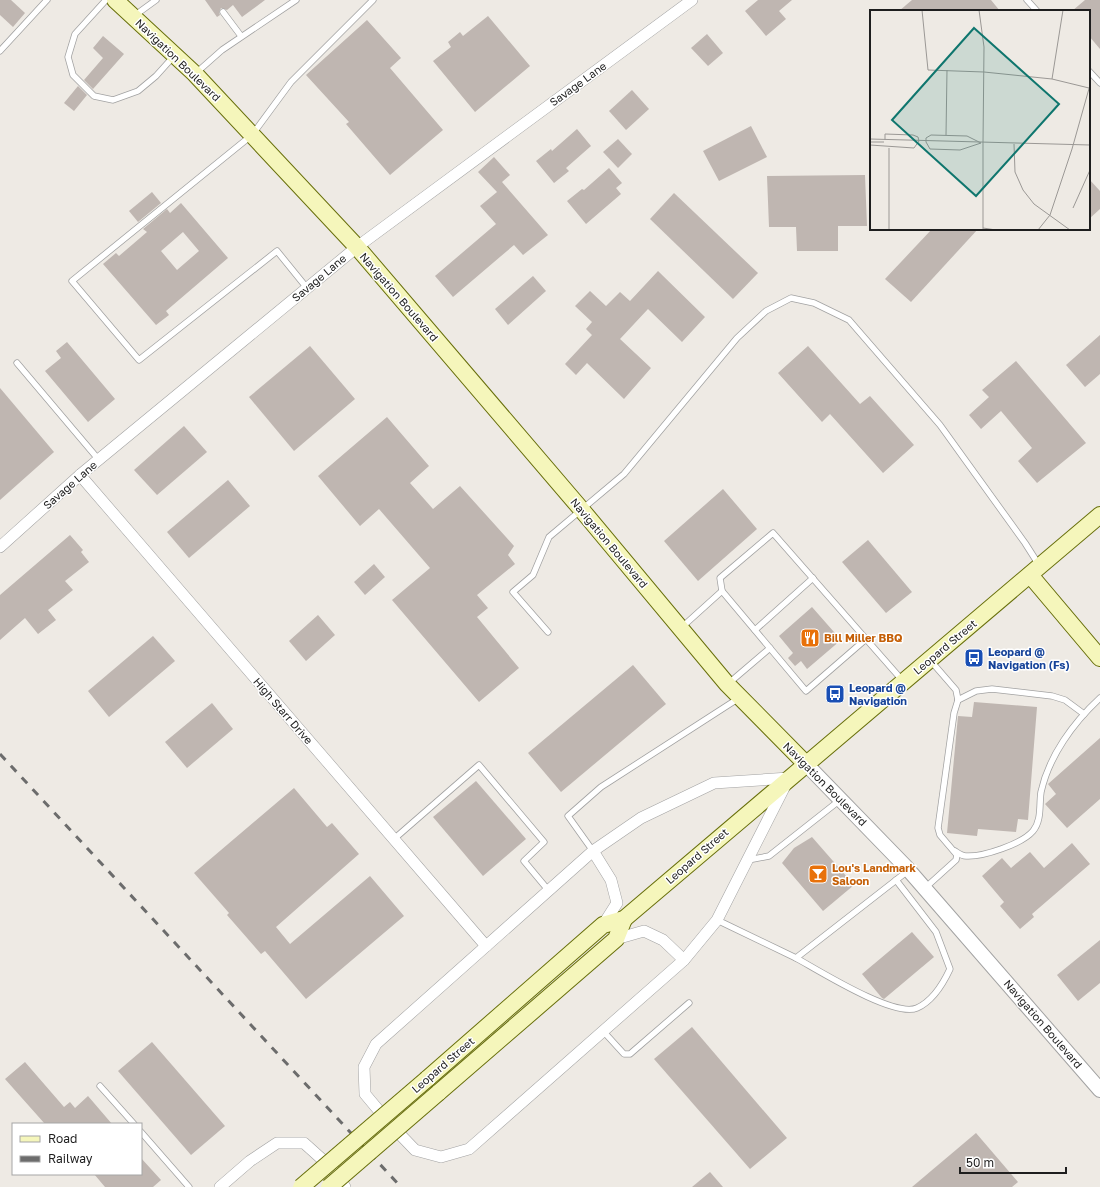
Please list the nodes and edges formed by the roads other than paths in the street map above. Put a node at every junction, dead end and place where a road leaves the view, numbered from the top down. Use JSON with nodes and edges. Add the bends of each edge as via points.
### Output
{"nodes":[{"id":1,"x":47,"y":0,"type":"edge"},
{"id":2,"x":106,"y":0,"type":"edge"},
{"id":3,"x":115,"y":0,"type":"edge"},
{"id":4,"x":156,"y":0,"type":"edge"},
{"id":5,"x":296,"y":0,"type":"edge"},
{"id":6,"x":373,"y":0,"type":"edge"},
{"id":7,"x":692,"y":0,"type":"edge"},
{"id":8,"x":1027,"y":0,"type":"edge"},
{"id":9,"x":1036,"y":10,"type":"edge"},
{"id":10,"x":223,"y":12,"type":"dead end"},
{"id":11,"x":133,"y":16,"type":"junction"},
{"id":12,"x":241,"y":36,"type":"junction"},
{"id":13,"x":0,"y":51,"type":"edge"},
{"id":14,"x":176,"y":54,"type":"junction"},
{"id":15,"x":1090,"y":71,"type":"edge"},
{"id":16,"x":195,"y":74,"type":"junction"},
{"id":17,"x":1100,"y":83,"type":"edge"},
{"id":18,"x":252,"y":135,"type":"junction"},
{"id":19,"x":357,"y":247,"type":"junction"},
{"id":20,"x":307,"y":288,"type":"junction"},
{"id":21,"x":17,"y":363,"type":"dead end"},
{"id":22,"x":98,"y":460,"type":"junction"},
{"id":23,"x":80,"y":475,"type":"junction"},
{"id":24,"x":581,"y":509,"type":"junction"},
{"id":25,"x":1100,"y":515,"type":"edge"},
{"id":26,"x":0,"y":547,"type":"edge"},
{"id":27,"x":1035,"y":571,"type":"junction"},
{"id":28,"x":813,"y":578,"type":"junction"},
{"id":29,"x":722,"y":591,"type":"junction"},
{"id":30,"x":680,"y":628,"type":"junction"},
{"id":31,"x":755,"y":630,"type":"junction"},
{"id":32,"x":548,"y":632,"type":"dead end"},
{"id":33,"x":866,"y":639,"type":"junction"},
{"id":34,"x":770,"y":648,"type":"junction"},
{"id":35,"x":1100,"y":658,"type":"edge"},
{"id":36,"x":930,"y":659,"type":"junction"},
{"id":37,"x":903,"y":682,"type":"junction"},
{"id":38,"x":727,"y":684,"type":"junction"},
{"id":39,"x":740,"y":698,"type":"junction"},
{"id":40,"x":1100,"y":698,"type":"edge"},
{"id":41,"x":958,"y":700,"type":"junction"},
{"id":42,"x":1084,"y":714,"type":"junction"},
{"id":43,"x":806,"y":764,"type":"junction"},
{"id":44,"x":789,"y":778,"type":"junction"},
{"id":45,"x":840,"y":800,"type":"junction"},
{"id":46,"x":394,"y":839,"type":"junction"},
{"id":47,"x":593,"y":851,"type":"junction"},
{"id":48,"x":955,"y":851,"type":"junction"},
{"id":49,"x":748,"y":860,"type":"junction"},
{"id":50,"x":909,"y":870,"type":"junction"},
{"id":51,"x":896,"y":880,"type":"junction"},
{"id":52,"x":925,"y":888,"type":"junction"},
{"id":53,"x":549,"y":891,"type":"junction"},
{"id":54,"x":624,"y":919,"type":"junction"},
{"id":55,"x":716,"y":920,"type":"junction"},
{"id":56,"x":603,"y":925,"type":"junction"},
{"id":57,"x":616,"y":939,"type":"junction"},
{"id":58,"x":486,"y":946,"type":"junction"},
{"id":59,"x":796,"y":958,"type":"junction"},
{"id":60,"x":684,"y":960,"type":"junction"},
{"id":61,"x":689,"y":1003,"type":"dead end"},
{"id":62,"x":603,"y":1031,"type":"junction"},
{"id":63,"x":100,"y":1086,"type":"dead end"},
{"id":64,"x":1100,"y":1090,"type":"edge"},
{"id":65,"x":133,"y":1123,"type":"edge"},
{"id":66,"x":142,"y":1133,"type":"edge"},
{"id":67,"x":189,"y":1187,"type":"edge"},
{"id":68,"x":220,"y":1187,"type":"edge"},
{"id":69,"x":301,"y":1187,"type":"edge"},
{"id":70,"x":329,"y":1187,"type":"edge"},
{"id":71,"x":345,"y":1187,"type":"edge"}],
"edges":[{"from":1,"to":13,"type":"lane"},
{"from":2,"to":14,"type":"lane","via":[[75,34],[68,57],[73,75],[94,96],[114,100],[138,91]]},
{"from":3,"to":11,"type":"main road","name":"Navigation Boulevard"},
{"from":4,"to":11,"type":"lane"},
{"from":5,"to":12,"type":"lane"},
{"from":6,"to":18,"type":"lane","via":[[291,82]]},
{"from":7,"to":19,"type":"street","name":"Savage Lane"},
{"from":8,"to":9,"type":"lane"},
{"from":10,"to":12,"type":"lane"},
{"from":11,"to":14,"type":"main road","name":"Navigation Boulevard"},
{"from":12,"to":16,"type":"lane"},
{"from":14,"to":16,"type":"main road","name":"Navigation Boulevard"},
{"from":15,"to":17,"type":"lane"},
{"from":16,"to":18,"type":"main road","name":"Navigation Boulevard"},
{"from":18,"to":19,"type":"main road","name":"Navigation Boulevard"},
{"from":18,"to":20,"type":"lane","via":[[72,281],[139,360],[277,251]]},
{"from":19,"to":20,"type":"street","name":"Savage Lane"},
{"from":19,"to":24,"type":"main road","name":"Navigation Boulevard"},
{"from":20,"to":22,"type":"street","name":"Savage Lane"},
{"from":21,"to":22,"type":"lane"},
{"from":22,"to":23,"type":"street","name":"Savage Lane"},
{"from":23,"to":26,"type":"street","name":"Savage Lane"},
{"from":23,"to":46,"type":"street","name":"High Starr Drive"},
{"from":24,"to":27,"type":"lane","via":[[624,474],[737,338],[766,311],[791,298],[814,303],[849,320],[940,425],[1025,543]]},
{"from":24,"to":30,"type":"main road","name":"Navigation Boulevard"},
{"from":24,"to":32,"type":"lane","via":[[549,537],[533,575],[513,592]]},
{"from":25,"to":27,"type":"main road","name":"Leopard Street"},
{"from":27,"to":35,"type":"main road"},
{"from":27,"to":36,"type":"main road","name":"Leopard Street"},
{"from":28,"to":29,"type":"lane","via":[[773,533],[720,578]]},
{"from":28,"to":31,"type":"lane"},
{"from":28,"to":33,"type":"lane"},
{"from":29,"to":30,"type":"lane"},
{"from":29,"to":31,"type":"lane"},
{"from":30,"to":38,"type":"main road","name":"Navigation Boulevard"},
{"from":31,"to":34,"type":"lane"},
{"from":33,"to":34,"type":"lane","via":[[806,691]]},
{"from":33,"to":37,"type":"lane"},
{"from":34,"to":38,"type":"lane"},
{"from":36,"to":37,"type":"main road","name":"Leopard Street"},
{"from":36,"to":41,"type":"lane","via":[[956,690]]},
{"from":37,"to":43,"type":"main road","name":"Leopard Street"},
{"from":38,"to":39,"type":"main road","name":"Navigation Boulevard"},
{"from":39,"to":43,"type":"main road","name":"Navigation Boulevard"},
{"from":39,"to":47,"type":"lane","via":[[601,788],[568,816]]},
{"from":40,"to":42,"type":"lane"},
{"from":41,"to":42,"type":"lane","via":[[976,691],[992,689],[1052,696],[1065,700]]},
{"from":41,"to":48,"type":"lane","via":[[938,828],[940,835]]},
{"from":42,"to":48,"type":"lane","via":[[1070,730],[1048,767],[1034,830],[1006,848],[965,856]]},
{"from":43,"to":44,"type":"main road","name":"Leopard Street"},
{"from":43,"to":45,"type":"street","name":"Navigation Boulevard"},
{"from":44,"to":47,"type":"street","via":[[714,783],[640,818]]},
{"from":44,"to":49,"type":"street"},
{"from":44,"to":54,"type":"main road","name":"Leopard Street"},
{"from":45,"to":49,"type":"lane","via":[[769,856]]},
{"from":45,"to":50,"type":"street","name":"Navigation Boulevard"},
{"from":46,"to":53,"type":"lane","via":[[479,765],[544,842],[524,861]]},
{"from":46,"to":58,"type":"street","name":"High Starr Drive"},
{"from":47,"to":53,"type":"street"},
{"from":47,"to":56,"type":"street","via":[[611,880],[617,903]]},
{"from":48,"to":52,"type":"lane","via":[[956,860]]},
{"from":49,"to":55,"type":"street"},
{"from":50,"to":51,"type":"lane"},
{"from":50,"to":52,"type":"street","name":"Navigation Boulevard"},
{"from":51,"to":59,"type":"lane"},
{"from":51,"to":59,"type":"lane","via":[[936,932],[950,969],[943,985],[929,999],[916,1009],[901,1010],[884,1005]]},
{"from":52,"to":64,"type":"street","name":"Navigation Boulevard"},
{"from":53,"to":58,"type":"street"},
{"from":54,"to":56,"type":"main road","name":"Leopard Street"},
{"from":54,"to":57,"type":"main road","name":"Leopard Street"},
{"from":55,"to":59,"type":"lane"},
{"from":55,"to":60,"type":"street"},
{"from":56,"to":69,"type":"main road","name":"Leopard Street","bridge":true},
{"from":57,"to":60,"type":"street","via":[[644,931],[663,940]]},
{"from":57,"to":70,"type":"main road","name":"Leopard Street","bridge":true},
{"from":58,"to":62,"type":"street","via":[[376,1044],[364,1067],[365,1094],[415,1150],[441,1157],[469,1149]]},
{"from":60,"to":62,"type":"street"},
{"from":61,"to":62,"type":"lane","via":[[630,1054],[624,1054]]},
{"from":63,"to":65,"type":"lane"},
{"from":66,"to":67,"type":"lane"},
{"from":68,"to":71,"type":"street","via":[[250,1161],[277,1143],[304,1143],[334,1170]]}]}
